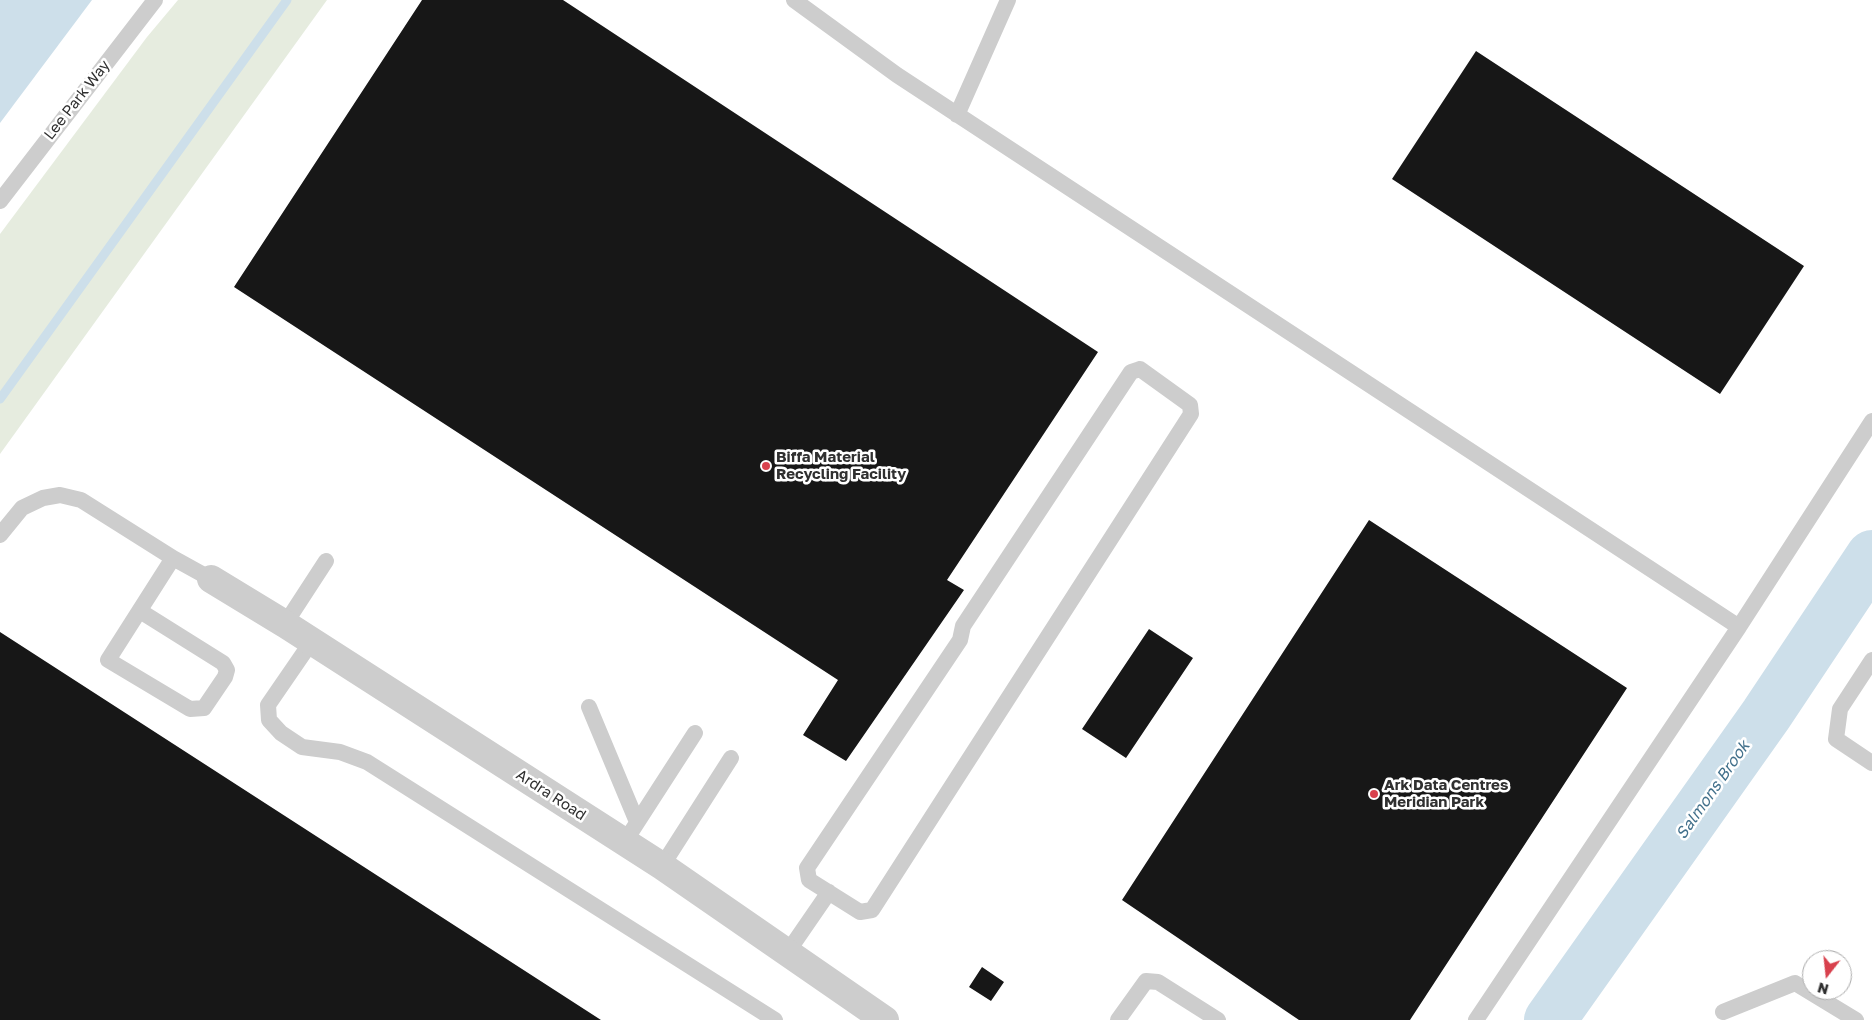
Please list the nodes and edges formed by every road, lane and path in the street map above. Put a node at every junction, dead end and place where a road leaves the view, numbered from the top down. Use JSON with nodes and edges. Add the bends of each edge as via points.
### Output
{"nodes":[{"id":1,"x":155,"y":0,"type":"edge"},
{"id":2,"x":794,"y":0,"type":"edge"},
{"id":3,"x":1008,"y":0,"type":"edge"},
{"id":4,"x":957,"y":115,"type":"junction"},
{"id":5,"x":0,"y":201,"type":"edge"},
{"id":6,"x":1872,"y":421,"type":"edge"},
{"id":7,"x":0,"y":535,"type":"edge"},
{"id":8,"x":173,"y":558,"type":"junction"},
{"id":9,"x":326,"y":561,"type":"dead end"},
{"id":10,"x":211,"y":579,"type":"joint"},
{"id":11,"x":140,"y":611,"type":"junction"},
{"id":12,"x":285,"y":624,"type":"junction"},
{"id":13,"x":1739,"y":627,"type":"junction"},
{"id":14,"x":312,"y":641,"type":"junction"},
{"id":15,"x":1872,"y":660,"type":"edge"},
{"id":16,"x":589,"y":707,"type":"dead end"},
{"id":17,"x":695,"y":732,"type":"dead end"},
{"id":18,"x":731,"y":758,"type":"dead end"},
{"id":19,"x":1872,"y":763,"type":"edge"},
{"id":20,"x":631,"y":832,"type":"junction"},
{"id":21,"x":662,"y":866,"type":"junction"},
{"id":22,"x":829,"y":892,"type":"junction"},
{"id":23,"x":787,"y":953,"type":"junction"},
{"id":24,"x":1723,"y":1012,"type":"dead end"},
{"id":25,"x":775,"y":1020,"type":"edge"},
{"id":26,"x":886,"y":1020,"type":"edge"},
{"id":27,"x":1118,"y":1020,"type":"edge"},
{"id":28,"x":1218,"y":1020,"type":"edge"},
{"id":29,"x":1476,"y":1020,"type":"edge"},
{"id":30,"x":1856,"y":1020,"type":"edge"}],
"edges":[{"from":1,"to":5,"type":"lane","name":"Lee Park Way"},
{"from":2,"to":4,"type":"lane"},
{"from":3,"to":4,"type":"lane"},
{"from":4,"to":13,"type":"lane"},
{"from":6,"to":13,"type":"lane"},
{"from":7,"to":8,"type":"lane","via":[[22,508],[43,498],[60,495],[81,500]]},
{"from":8,"to":10,"type":"lane"},
{"from":8,"to":11,"type":"lane"},
{"from":9,"to":12,"type":"lane"},
{"from":10,"to":12,"type":"street","name":"Ardra Road"},
{"from":11,"to":11,"type":"lane","via":[[108,660],[190,709],[204,708],[225,677],[227,670],[223,663]]},
{"from":12,"to":14,"type":"street","name":"Ardra Road"},
{"from":13,"to":29,"type":"lane"},
{"from":14,"to":20,"type":"street","name":"Ardra Road"},
{"from":14,"to":25,"type":"lane","via":[[268,705],[270,720],[281,733],[302,747],[340,752],[367,762]]},
{"from":15,"to":19,"type":"lane","via":[[1840,709],[1836,739]]},
{"from":16,"to":20,"type":"lane"},
{"from":17,"to":20,"type":"lane"},
{"from":18,"to":21,"type":"lane"},
{"from":20,"to":21,"type":"street","name":"Ardra Road"},
{"from":21,"to":23,"type":"street","name":"Ardra Road"},
{"from":22,"to":22,"type":"lane","via":[[860,912],[872,910],[1191,414],[1190,405],[1140,368],[1131,372],[963,626],[960,640],[807,868],[809,880]]},
{"from":22,"to":23,"type":"lane"},
{"from":23,"to":26,"type":"street","name":"Ardra Road"},
{"from":24,"to":30,"type":"lane","via":[[1796,983]]},
{"from":27,"to":28,"type":"lane","via":[[1146,981],[1152,981]]}]}
